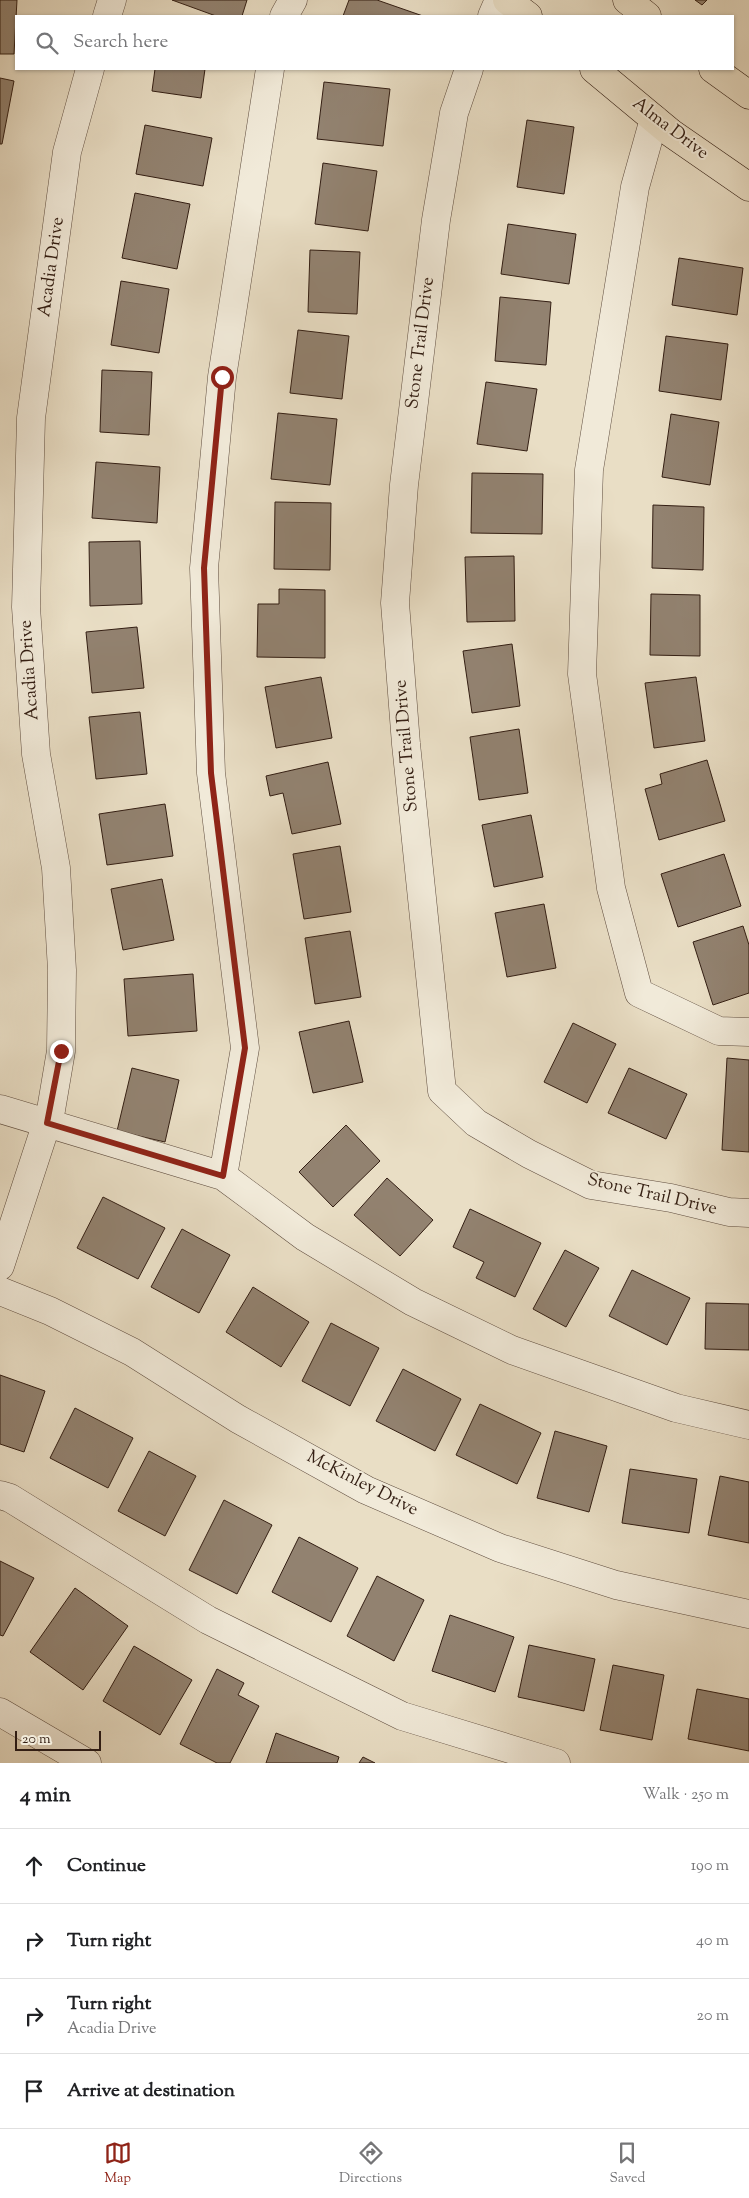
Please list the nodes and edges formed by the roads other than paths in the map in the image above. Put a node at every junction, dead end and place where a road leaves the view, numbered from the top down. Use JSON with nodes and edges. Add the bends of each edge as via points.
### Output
{"nodes":[{"id":1,"x":112,"y":0,"type":"edge"},
{"id":2,"x":293,"y":0,"type":"edge"},
{"id":3,"x":499,"y":0,"type":"edge"},
{"id":4,"x":507,"y":0,"type":"edge"},
{"id":5,"x":627,"y":0,"type":"edge"},
{"id":6,"x":106,"y":15,"type":"edge"},
{"id":7,"x":285,"y":15,"type":"edge"},
{"id":8,"x":492,"y":15,"type":"edge"},
{"id":9,"x":527,"y":15,"type":"edge"},
{"id":10,"x":646,"y":15,"type":"edge"},
{"id":11,"x":90,"y":70,"type":"edge"},
{"id":12,"x":270,"y":70,"type":"edge"},
{"id":13,"x":469,"y":70,"type":"edge"},
{"id":14,"x":595,"y":70,"type":"edge"},
{"id":15,"x":714,"y":70,"type":"edge"},
{"id":16,"x":749,"y":95,"type":"edge"},
{"id":17,"x":654,"y":119,"type":"junction"},
{"id":18,"x":749,"y":187,"type":"edge"},
{"id":19,"x":749,"y":1032,"type":"edge"},
{"id":20,"x":0,"y":1109,"type":"edge"},
{"id":21,"x":47,"y":1123,"type":"junction"},
{"id":22,"x":223,"y":1176,"type":"junction"},
{"id":23,"x":749,"y":1213,"type":"edge"},
{"id":24,"x":0,"y":1266,"type":"edge"},
{"id":25,"x":0,"y":1291,"type":"edge"},
{"id":26,"x":749,"y":1425,"type":"edge"},
{"id":27,"x":0,"y":1495,"type":"edge"},
{"id":28,"x":749,"y":1614,"type":"edge"},
{"id":29,"x":0,"y":1712,"type":"edge"},
{"id":30,"x":87,"y":1763,"type":"edge"},
{"id":31,"x":556,"y":1763,"type":"edge"}],
"edges":[{"from":1,"to":6,"type":"street"},
{"from":2,"to":7,"type":"street"},
{"from":3,"to":8,"type":"street"},
{"from":4,"to":9,"type":"main road"},
{"from":5,"to":10,"type":"main road"},
{"from":11,"to":21,"type":"street","name":"Acadia Drive","via":[[67,152],[31,418],[26,607],[36,754],[56,868],[62,970],[61,1051]]},
{"from":12,"to":22,"type":"street","via":[[222,377],[204,568],[211,773],[245,1048]]},
{"from":13,"to":23,"type":"street","name":"Stone Trail Drive","via":[[454,113],[436,220],[404,485],[395,603],[406,744],[442,1091],[476,1123],[591,1185],[671,1198],[728,1212]]},
{"from":14,"to":17,"type":"main road","name":"Alma Drive"},
{"from":15,"to":16,"type":"main road"},
{"from":17,"to":18,"type":"main road","name":"Alma Drive"},
{"from":17,"to":19,"type":"street","via":[[635,187],[589,470],[582,674],[611,888],[639,993],[719,1031]]},
{"from":20,"to":21,"type":"street"},
{"from":21,"to":22,"type":"street"},
{"from":21,"to":24,"type":"street","name":"Acadia Drive"},
{"from":22,"to":26,"type":"street","via":[[305,1237],[413,1302],[512,1350],[676,1408]]},
{"from":25,"to":28,"type":"street","name":"McKinley Drive","via":[[50,1311],[132,1352],[238,1419],[366,1490],[509,1551],[616,1585]]},
{"from":27,"to":31,"type":"street","via":[[10,1498],[208,1620],[402,1716]]},
{"from":29,"to":30,"type":"street"}]}
